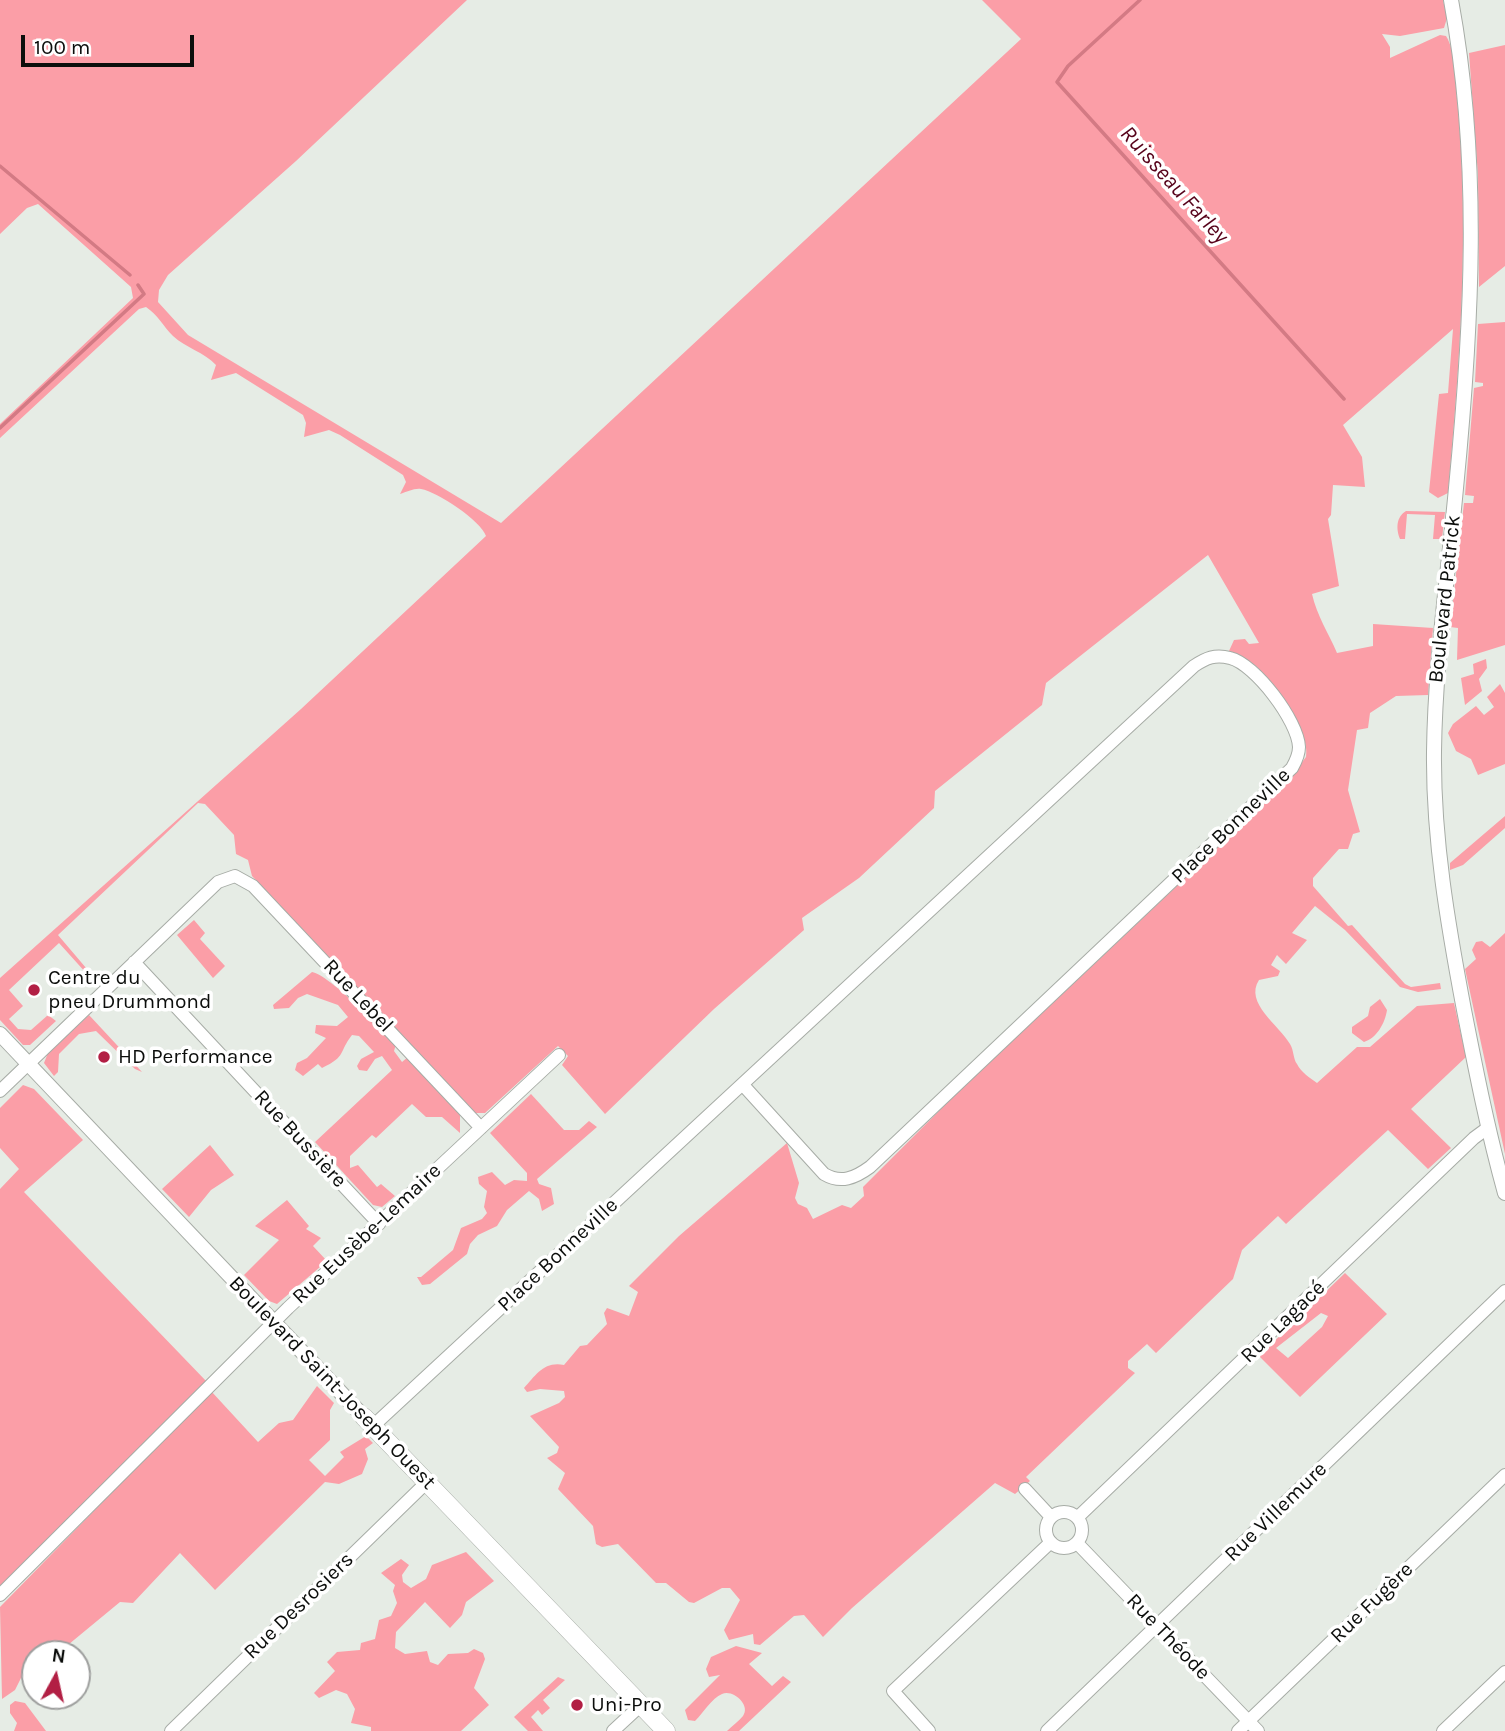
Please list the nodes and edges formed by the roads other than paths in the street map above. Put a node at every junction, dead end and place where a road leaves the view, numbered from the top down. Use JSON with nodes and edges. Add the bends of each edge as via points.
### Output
{"nodes":[{"id":1,"x":1451,"y":0,"type":"edge"},
{"id":2,"x":134,"y":962,"type":"junction"},
{"id":3,"x":0,"y":1034,"type":"edge"},
{"id":4,"x":559,"y":1055,"type":"dead end"},
{"id":5,"x":28,"y":1063,"type":"junction"},
{"id":6,"x":743,"y":1085,"type":"junction"},
{"id":7,"x":0,"y":1091,"type":"edge"},
{"id":8,"x":481,"y":1128,"type":"junction"},
{"id":9,"x":1489,"y":1128,"type":"junction"},
{"id":10,"x":1505,"y":1193,"type":"edge"},
{"id":11,"x":379,"y":1224,"type":"junction"},
{"id":12,"x":1505,"y":1292,"type":"edge"},
{"id":13,"x":274,"y":1322,"type":"junction"},
{"id":14,"x":369,"y":1421,"type":"junction"},
{"id":15,"x":1505,"y":1475,"type":"edge"},
{"id":16,"x":427,"y":1482,"type":"junction"},
{"id":17,"x":1025,"y":1489,"type":"dead end"},
{"id":18,"x":1051,"y":1517,"type":"junction"},
{"id":19,"x":1077,"y":1517,"type":"junction"},
{"id":20,"x":1051,"y":1542,"type":"junction"},
{"id":21,"x":1077,"y":1543,"type":"junction"},
{"id":22,"x":0,"y":1595,"type":"edge"},
{"id":23,"x":1157,"y":1626,"type":"junction"},
{"id":24,"x":1505,"y":1672,"type":"edge"},
{"id":25,"x":641,"y":1705,"type":"junction"},
{"id":26,"x":1249,"y":1721,"type":"junction"},
{"id":27,"x":171,"y":1731,"type":"edge"},
{"id":28,"x":612,"y":1731,"type":"edge"},
{"id":29,"x":666,"y":1731,"type":"edge"},
{"id":30,"x":929,"y":1731,"type":"edge"},
{"id":31,"x":1047,"y":1731,"type":"edge"},
{"id":32,"x":1238,"y":1731,"type":"edge"},
{"id":33,"x":1258,"y":1731,"type":"edge"},
{"id":34,"x":1443,"y":1731,"type":"edge"}],
"edges":[{"from":1,"to":9,"type":"street","name":"Boulevard Patrick","via":[[1468,128],[1471,279],[1461,436],[1438,660],[1434,779],[1448,927]]},
{"from":2,"to":5,"type":"street"},
{"from":2,"to":8,"type":"street","name":"Rue Lebel","via":[[218,882],[228,876],[241,877]]},
{"from":2,"to":11,"type":"street","name":"Rue Bussière"},
{"from":3,"to":5,"type":"street","name":"Boulevard Saint-Joseph Ouest"},
{"from":4,"to":8,"type":"street","name":"Rue Eusèbe-Lemaire"},
{"from":5,"to":7,"type":"street"},
{"from":5,"to":13,"type":"street","name":"Boulevard Saint-Joseph Ouest"},
{"from":6,"to":6,"type":"street","name":"Place Bonneville","via":[[824,1174],[850,1179],[870,1167],[1292,768],[1299,752],[1298,739],[1266,686],[1248,668],[1227,657],[1206,658],[1194,666]]},
{"from":6,"to":14,"type":"street","name":"Place Bonneville"},
{"from":8,"to":11,"type":"street","name":"Rue Eusèbe-Lemaire"},
{"from":9,"to":10,"type":"street","name":"Boulevard Patrick"},
{"from":9,"to":19,"type":"street","name":"Rue Lagacé"},
{"from":11,"to":13,"type":"street","name":"Rue Eusèbe-Lemaire"},
{"from":12,"to":23,"type":"street","name":"Rue Villemure"},
{"from":13,"to":14,"type":"street","name":"Boulevard Saint-Joseph Ouest"},
{"from":13,"to":22,"type":"street","name":"Rue Eusèbe-Lemaire"},
{"from":14,"to":16,"type":"main road","name":"Boulevard Saint-Joseph Ouest"},
{"from":15,"to":26,"type":"street","name":"Rue Fugère"},
{"from":16,"to":25,"type":"main road","name":"Boulevard Saint-Joseph Ouest"},
{"from":16,"to":27,"type":"street","name":"Rue Desrosiers"},
{"from":17,"to":18,"type":"street"},
{"from":18,"to":19,"type":"street","via":[[1067,1511]]},
{"from":18,"to":20,"type":"street","via":[[1046,1528]]},
{"from":19,"to":21,"type":"street","via":[[1083,1527]]},
{"from":20,"to":21,"type":"street","via":[[1065,1548]]},
{"from":20,"to":30,"type":"street","via":[[893,1691]]},
{"from":21,"to":23,"type":"street","name":"Rue Théode"},
{"from":23,"to":26,"type":"street","name":"Rue Théode"},
{"from":23,"to":31,"type":"street","name":"Rue Villemure"},
{"from":24,"to":34,"type":"street"},
{"from":25,"to":28,"type":"street"},
{"from":25,"to":29,"type":"main road","name":"Boulevard Saint-Joseph Ouest"},
{"from":26,"to":32,"type":"street","name":"Rue Fugère"},
{"from":26,"to":33,"type":"street","name":"Rue Théode"}]}
